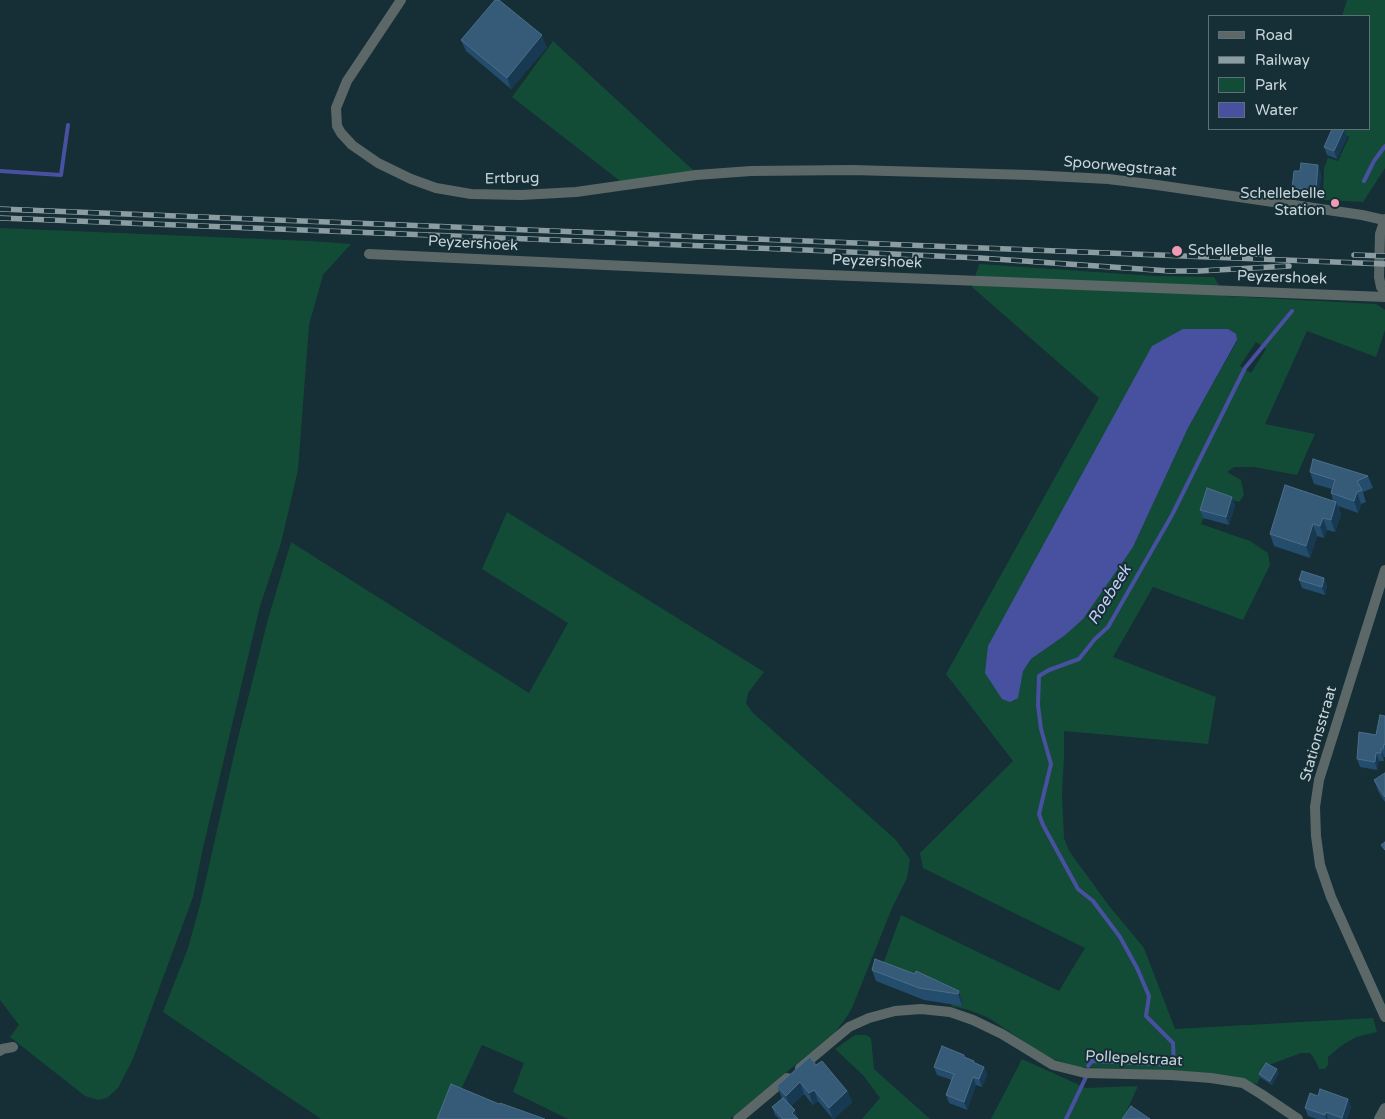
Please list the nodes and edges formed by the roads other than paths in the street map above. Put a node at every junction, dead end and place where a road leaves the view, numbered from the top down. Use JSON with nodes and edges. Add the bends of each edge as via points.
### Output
{"nodes":[{"id":1,"x":400,"y":0,"type":"edge"},
{"id":2,"x":852,"y":170,"type":"joint"},
{"id":3,"x":1385,"y":220,"type":"edge"},
{"id":4,"x":368,"y":254,"type":"dead end"},
{"id":5,"x":1385,"y":292,"type":"edge"},
{"id":6,"x":1385,"y":297,"type":"edge"},
{"id":7,"x":1385,"y":570,"type":"edge"},
{"id":8,"x":1385,"y":1017,"type":"edge"},
{"id":9,"x":13,"y":1047,"type":"dead end"},
{"id":10,"x":0,"y":1051,"type":"edge"},
{"id":11,"x":1385,"y":1108,"type":"edge"},
{"id":12,"x":738,"y":1119,"type":"edge"},
{"id":13,"x":1298,"y":1119,"type":"edge"},
{"id":14,"x":1379,"y":1119,"type":"edge"}],
"edges":[{"from":1,"to":2,"type":"street","name":"Ertbrug","via":[[347,81],[336,117],[340,133],[352,145],[410,179],[449,191],[522,195],[576,192],[723,172]]},
{"from":2,"to":3,"type":"street","name":"Spoorwegstraat","via":[[1108,179]]},
{"from":3,"to":5,"type":"street","via":[[1380,234],[1379,277]]},
{"from":4,"to":6,"type":"street","name":"Peyzershoek"},
{"from":7,"to":8,"type":"street","name":"Stationsstraat","via":[[1319,780],[1315,807],[1320,865]]},
{"from":9,"to":10,"type":"street"},
{"from":11,"to":14,"type":"street"},
{"from":12,"to":13,"type":"street","name":"Pollepelstraat","via":[[849,1027],[895,1011],[921,1009],[950,1012],[973,1020],[1053,1065],[1085,1073],[1170,1075],[1243,1083]]}]}
